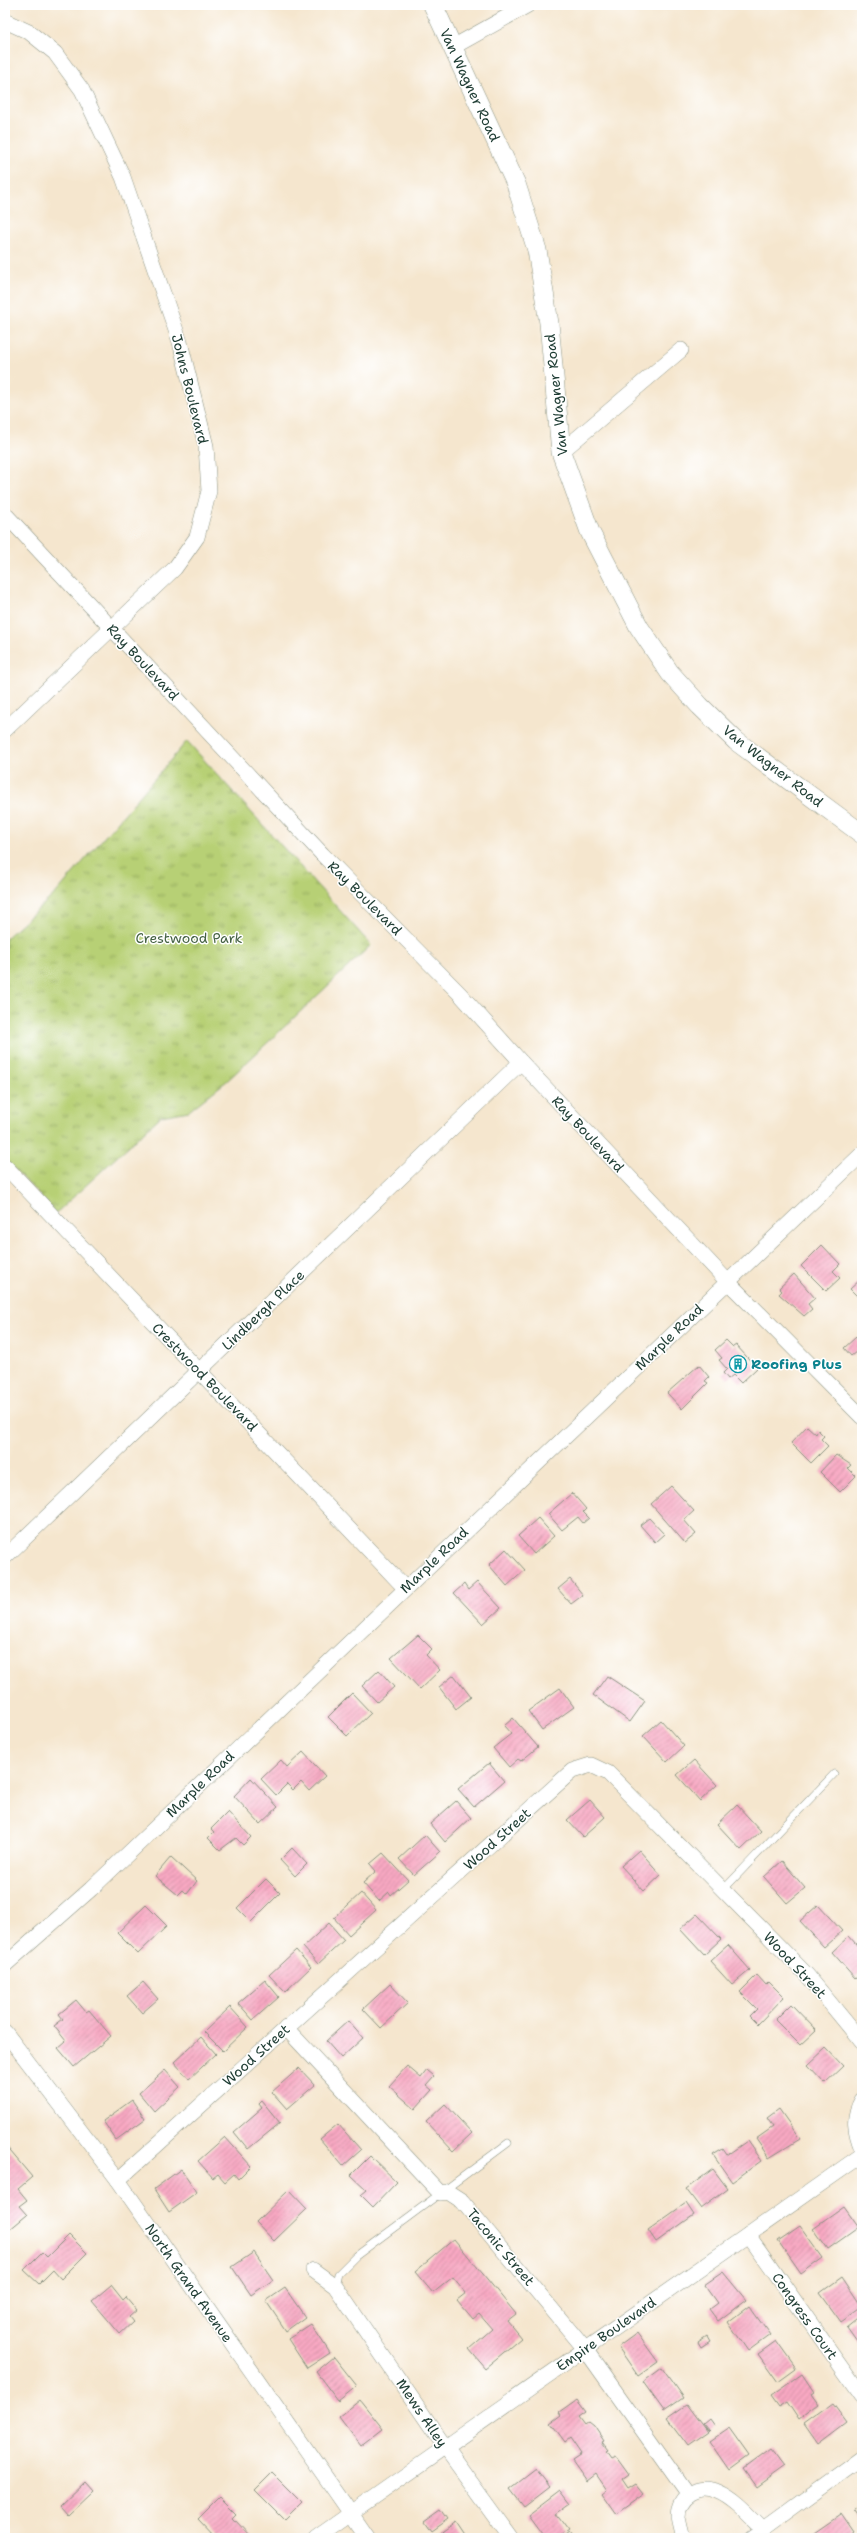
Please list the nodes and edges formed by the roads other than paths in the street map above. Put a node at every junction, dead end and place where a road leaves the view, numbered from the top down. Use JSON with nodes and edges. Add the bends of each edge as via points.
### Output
{"nodes":[{"id":1,"x":433,"y":5,"type":"edge"},
{"id":2,"x":528,"y":5,"type":"edge"},
{"id":3,"x":5,"y":21,"type":"edge"},
{"id":4,"x":453,"y":47,"type":"junction"},
{"id":5,"x":681,"y":350,"type":"dead end"},
{"id":6,"x":560,"y":452,"type":"junction"},
{"id":7,"x":5,"y":514,"type":"edge"},
{"id":8,"x":112,"y":629,"type":"junction"},
{"id":9,"x":5,"y":730,"type":"edge"},
{"id":10,"x":862,"y":834,"type":"edge"},
{"id":11,"x":521,"y":1062,"type":"junction"},
{"id":12,"x":862,"y":1154,"type":"edge"},
{"id":13,"x":5,"y":1166,"type":"edge"},
{"id":14,"x":727,"y":1281,"type":"junction"},
{"id":15,"x":199,"y":1371,"type":"junction"},
{"id":16,"x":862,"y":1417,"type":"edge"},
{"id":17,"x":5,"y":1557,"type":"edge"},
{"id":18,"x":405,"y":1588,"type":"junction"},
{"id":19,"x":834,"y":1774,"type":"dead end"},
{"id":20,"x":723,"y":1890,"type":"junction"},
{"id":21,"x":5,"y":1965,"type":"edge"},
{"id":22,"x":286,"y":2028,"type":"junction"},
{"id":23,"x":5,"y":2032,"type":"edge"},
{"id":24,"x":862,"y":2042,"type":"edge"},
{"id":25,"x":862,"y":2100,"type":"edge"},
{"id":26,"x":508,"y":2143,"type":"dead end"},
{"id":27,"x":862,"y":2149,"type":"edge"},
{"id":28,"x":862,"y":2156,"type":"edge"},
{"id":29,"x":118,"y":2180,"type":"junction"},
{"id":30,"x":440,"y":2193,"type":"junction"},
{"id":31,"x":748,"y":2235,"type":"junction"},
{"id":32,"x":313,"y":2270,"type":"dead end"},
{"id":33,"x":335,"y":2286,"type":"junction"},
{"id":34,"x":585,"y":2349,"type":"junction"},
{"id":35,"x":862,"y":2396,"type":"edge"},
{"id":36,"x":445,"y":2447,"type":"junction"},
{"id":37,"x":862,"y":2457,"type":"edge"},
{"id":38,"x":688,"y":2494,"type":"junction"},
{"id":39,"x":351,"y":2513,"type":"junction"},
{"id":40,"x":764,"y":2529,"type":"junction"},
{"id":41,"x":316,"y":2538,"type":"edge"},
{"id":42,"x":368,"y":2538,"type":"edge"},
{"id":43,"x":511,"y":2538,"type":"edge"},
{"id":44,"x":683,"y":2538,"type":"edge"},
{"id":45,"x":751,"y":2538,"type":"edge"}],
"edges":[{"from":1,"to":4,"type":"street","name":"Van Wagner Road"},
{"from":2,"to":4,"type":"street"},
{"from":3,"to":8,"type":"street","name":"Johns Boulevard","via":[[29,32],[55,53],[82,90],[117,164],[180,342],[206,446],[209,491],[197,537],[175,568]]},
{"from":4,"to":6,"type":"street","name":"Van Wagner Road","via":[[516,184],[537,250],[548,323]]},
{"from":5,"to":6,"type":"street"},
{"from":6,"to":10,"type":"street","name":"Van Wagner Road","via":[[590,532],[639,627],[670,673],[736,741]]},
{"from":7,"to":8,"type":"street","name":"Ray Boulevard"},
{"from":8,"to":9,"type":"street","name":"Johns Boulevard"},
{"from":8,"to":11,"type":"street","name":"Ray Boulevard","via":[[323,855],[460,994]]},
{"from":11,"to":14,"type":"street","name":"Ray Boulevard"},
{"from":11,"to":15,"type":"street","name":"Lindbergh Place"},
{"from":12,"to":14,"type":"street","name":"Marple Road"},
{"from":13,"to":15,"type":"street","name":"Crestwood Boulevard"},
{"from":14,"to":16,"type":"street","name":"Ray Boulevard"},
{"from":14,"to":18,"type":"street","name":"Marple Road"},
{"from":15,"to":17,"type":"street","name":"Lindbergh Place"},
{"from":15,"to":18,"type":"street","name":"Crestwood Boulevard"},
{"from":18,"to":21,"type":"street","name":"Marple Road","via":[[91,1889]]},
{"from":19,"to":20,"type":"lane"},
{"from":20,"to":22,"type":"street","name":"Wood Street","via":[[608,1773],[591,1765],[572,1771]]},
{"from":20,"to":24,"type":"street","name":"Wood Street","via":[[807,1975]]},
{"from":22,"to":29,"type":"street","name":"Wood Street"},
{"from":22,"to":30,"type":"street"},
{"from":23,"to":29,"type":"street","name":"North Grand Avenue"},
{"from":25,"to":27,"type":"street","via":[[855,2115],[856,2133]]},
{"from":26,"to":30,"type":"lane"},
{"from":28,"to":31,"type":"street","name":"Empire Boulevard"},
{"from":29,"to":39,"type":"street","name":"North Grand Avenue"},
{"from":30,"to":33,"type":"lane","via":[[356,2256],[338,2274]]},
{"from":30,"to":34,"type":"street","name":"Taconic Street","via":[[448,2192],[462,2201]]},
{"from":31,"to":34,"type":"street","name":"Empire Boulevard"},
{"from":31,"to":35,"type":"street","name":"Congress Court"},
{"from":32,"to":33,"type":"street","name":"Mews Alley"},
{"from":33,"to":36,"type":"street","name":"Mews Alley"},
{"from":34,"to":36,"type":"street","name":"Empire Boulevard"},
{"from":34,"to":38,"type":"street","name":"Taconic Street"},
{"from":36,"to":39,"type":"street","name":"Empire Boulevard"},
{"from":36,"to":43,"type":"street","name":"Mews Alley"},
{"from":37,"to":40,"type":"street"},
{"from":38,"to":40,"type":"street","via":[[697,2489],[717,2491],[746,2511]]},
{"from":38,"to":44,"type":"street","via":[[680,2505],[678,2517]]},
{"from":39,"to":41,"type":"street","name":"Empire Boulevard"},
{"from":39,"to":42,"type":"street","name":"North Grand Avenue"},
{"from":40,"to":45,"type":"street"}]}
